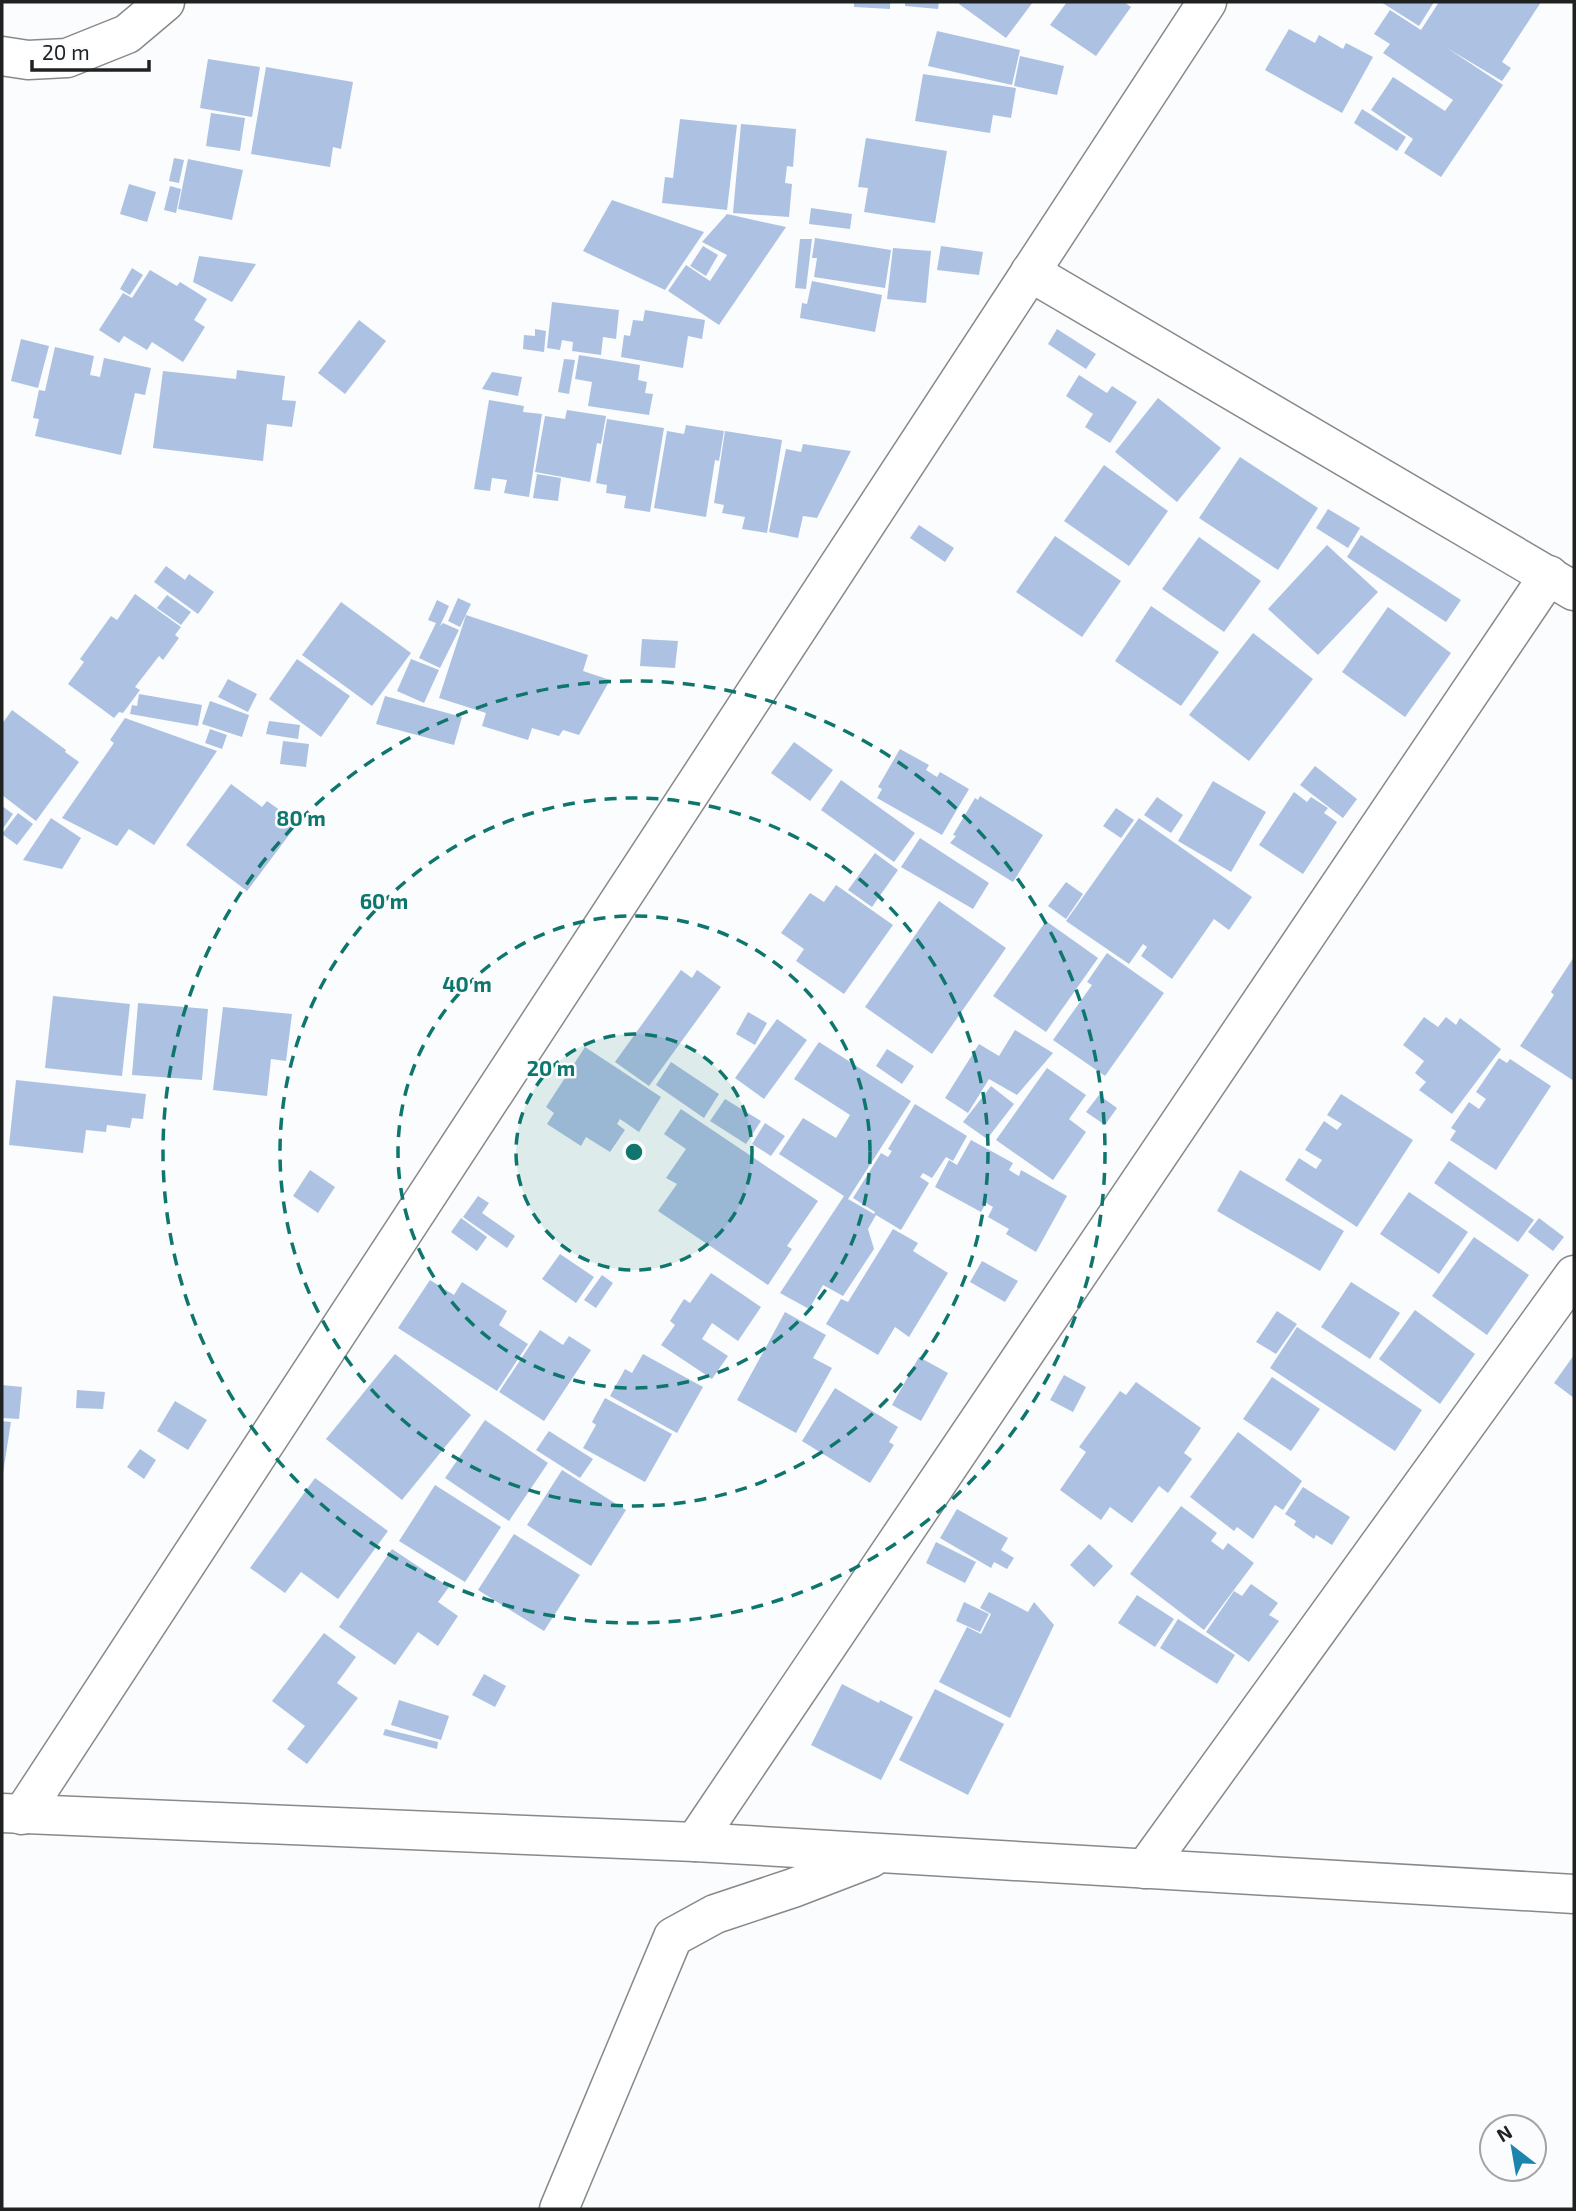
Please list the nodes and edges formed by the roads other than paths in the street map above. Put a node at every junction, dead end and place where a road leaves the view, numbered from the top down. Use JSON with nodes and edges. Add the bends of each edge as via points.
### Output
{"nodes":[{"id":1,"x":165,"y":2,"type":"edge"},
{"id":2,"x":1207,"y":2,"type":"edge"},
{"id":3,"x":2,"y":56,"type":"edge"},
{"id":4,"x":1030,"y":272,"type":"junction"},
{"id":5,"x":1562,"y":583,"type":"edge"},
{"id":6,"x":1574,"y":1275,"type":"edge"},
{"id":7,"x":12,"y":1814,"type":"edge"},
{"id":8,"x":695,"y":1842,"type":"junction"},
{"id":9,"x":884,"y":1853,"type":"junction"},
{"id":10,"x":1145,"y":1869,"type":"junction"},
{"id":11,"x":1574,"y":1894,"type":"edge"},
{"id":12,"x":559,"y":2209,"type":"edge"}],
"edges":[{"from":1,"to":3,"type":"street","via":[[127,34],[67,58]]},
{"from":2,"to":4,"type":"street"},
{"from":4,"to":5,"type":"street"},
{"from":4,"to":7,"type":"street"},
{"from":5,"to":8,"type":"street"},
{"from":6,"to":10,"type":"street"},
{"from":7,"to":8,"type":"street"},
{"from":8,"to":9,"type":"street"},
{"from":9,"to":10,"type":"street"},
{"from":9,"to":12,"type":"street","via":[[715,1914],[673,1937]]},
{"from":10,"to":11,"type":"street"}]}
